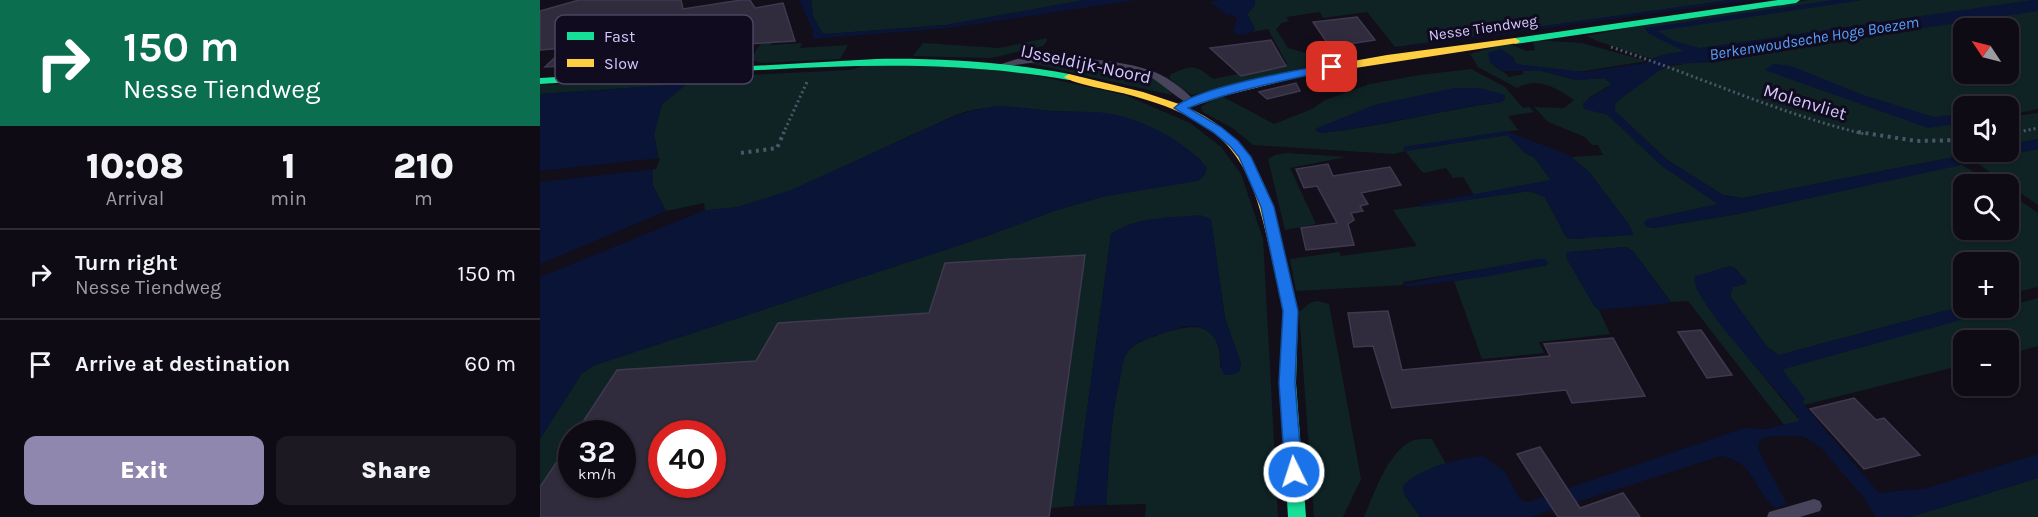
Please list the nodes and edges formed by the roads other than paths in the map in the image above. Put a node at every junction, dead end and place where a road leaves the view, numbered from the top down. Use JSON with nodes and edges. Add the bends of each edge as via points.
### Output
{"nodes":[{"id":1,"x":1796,"y":0,"type":"edge"},
{"id":2,"x":1000,"y":65,"type":"junction"},
{"id":3,"x":753,"y":69,"type":"edge"},
{"id":4,"x":555,"y":80,"type":"edge"},
{"id":5,"x":540,"y":81,"type":"edge"},
{"id":6,"x":1186,"y":105,"type":"junction"},
{"id":7,"x":1814,"y":506,"type":"dead end"},
{"id":8,"x":1297,"y":517,"type":"edge"},
{"id":9,"x":1774,"y":517,"type":"edge"}],
"edges":[{"from":1,"to":6,"type":"street","name":"Nesse Tiendweg","via":[[1311,70]]},
{"from":2,"to":3,"type":"street","name":"IJsseldijk-Noord","via":[[901,60]]},
{"from":2,"to":6,"type":"street","name":"IJsseldijk-Noord","via":[[1108,84]]},
{"from":2,"to":6,"type":"lane","name":"IJsseldijk-Noord","via":[[1035,59],[1145,72],[1162,79]]},
{"from":4,"to":5,"type":"street","name":"IJsseldijk-Noord"},
{"from":6,"to":8,"type":"street","name":"IJsseldijk-Noord","via":[[1234,143],[1245,157],[1267,207],[1291,311],[1287,383]]},
{"from":7,"to":9,"type":"lane"}]}
